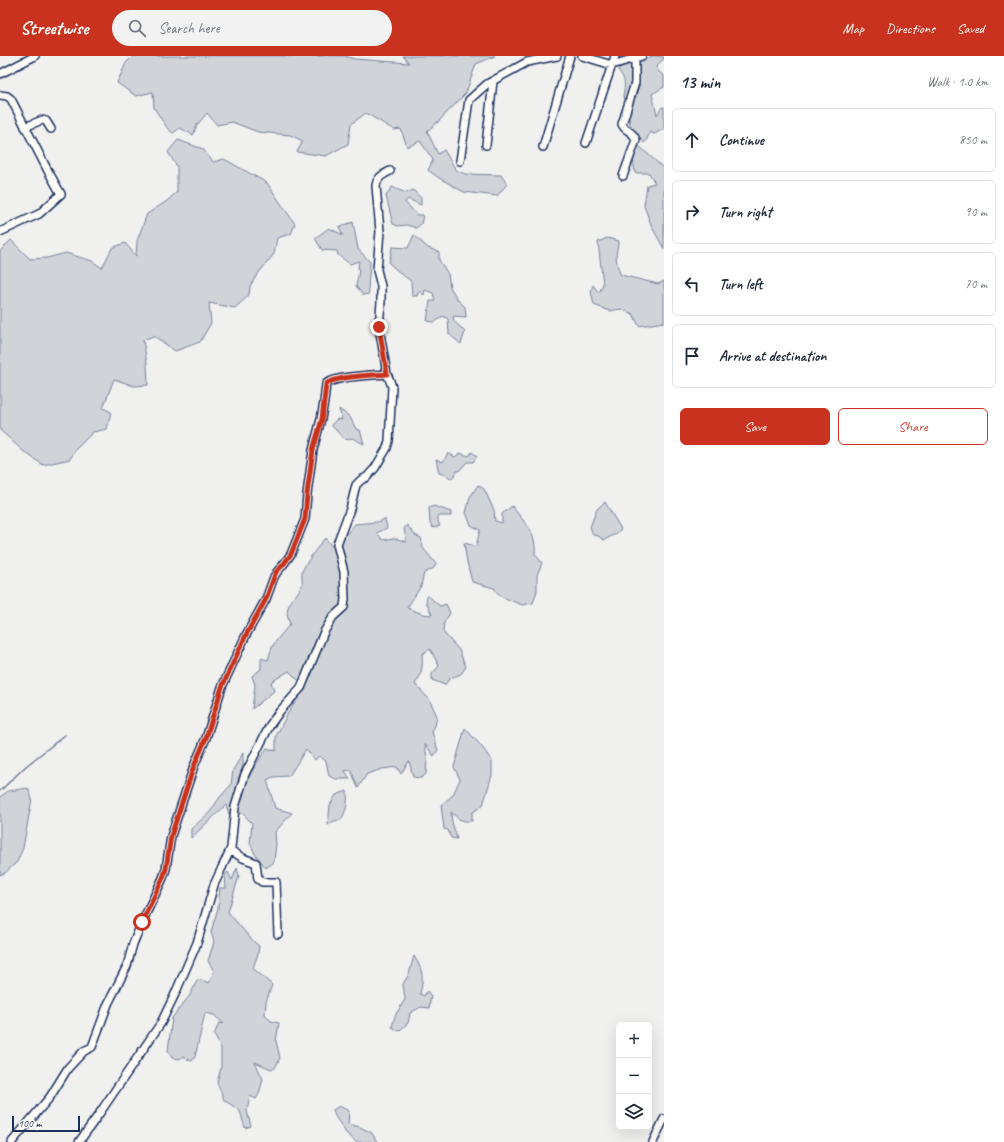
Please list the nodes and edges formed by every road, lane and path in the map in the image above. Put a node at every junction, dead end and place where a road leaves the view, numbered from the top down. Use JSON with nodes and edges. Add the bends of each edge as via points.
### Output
{"nodes":[{"id":1,"x":35,"y":56,"type":"edge"},
{"id":2,"x":557,"y":56,"type":"edge"},
{"id":3,"x":570,"y":56,"type":"edge"},
{"id":4,"x":582,"y":56,"type":"edge"},
{"id":5,"x":615,"y":56,"type":"edge"},
{"id":6,"x":638,"y":57,"type":"edge"},
{"id":7,"x":612,"y":65,"type":"junction"},
{"id":8,"x":0,"y":74,"type":"edge"},
{"id":9,"x":493,"y":81,"type":"junction"},
{"id":10,"x":0,"y":95,"type":"edge"},
{"id":11,"x":25,"y":126,"type":"junction"},
{"id":12,"x":51,"y":129,"type":"dead end"},
{"id":13,"x":586,"y":143,"type":"dead end"},
{"id":14,"x":486,"y":145,"type":"dead end"},
{"id":15,"x":543,"y":147,"type":"dead end"},
{"id":16,"x":460,"y":161,"type":"dead end"},
{"id":17,"x":390,"y":171,"type":"dead end"},
{"id":18,"x":623,"y":176,"type":"dead end"},
{"id":19,"x":0,"y":232,"type":"edge"},
{"id":20,"x":387,"y":374,"type":"junction"},
{"id":21,"x":230,"y":850,"type":"junction"},
{"id":22,"x":278,"y":934,"type":"dead end"},
{"id":23,"x":664,"y":1119,"type":"edge"},
{"id":24,"x":12,"y":1142,"type":"edge"},
{"id":25,"x":78,"y":1142,"type":"edge"},
{"id":26,"x":653,"y":1142,"type":"edge"}],
"edges":[{"from":1,"to":8,"type":"street"},
{"from":2,"to":9,"type":"street","via":[[527,62]]},
{"from":3,"to":15,"type":"street"},
{"from":4,"to":7,"type":"street"},
{"from":5,"to":7,"type":"street"},
{"from":6,"to":7,"type":"street"},
{"from":6,"to":18,"type":"street","via":[[635,83],[622,124],[626,130],[633,133],[636,140]]},
{"from":7,"to":13,"type":"street"},
{"from":9,"to":14,"type":"street"},
{"from":9,"to":16,"type":"street","via":[[469,100]]},
{"from":10,"to":11,"type":"street","via":[[11,99]]},
{"from":11,"to":12,"type":"street","via":[[42,120],[46,121]]},
{"from":11,"to":19,"type":"street","via":[[61,195],[39,214]]},
{"from":17,"to":20,"type":"street","via":[[380,177],[376,186],[380,231],[377,270],[381,286],[379,327]]},
{"from":20,"to":21,"type":"street","via":[[392,387],[387,448],[375,468],[356,485],[337,544],[343,568],[344,607],[324,632],[301,688],[270,725],[245,774],[235,807]]},
{"from":20,"to":24,"type":"street","via":[[339,379],[326,384],[322,419],[312,457],[305,519],[291,554],[276,572],[266,599],[222,687],[171,836],[163,878],[142,922],[127,966],[108,1004],[92,1047],[84,1051],[68,1068],[50,1097]]},
{"from":21,"to":22,"type":"street","via":[[256,863],[258,879],[262,882],[276,882]]},
{"from":21,"to":25,"type":"street","via":[[214,885],[197,943],[161,1023]]},
{"from":23,"to":26,"type":"street"}]}
